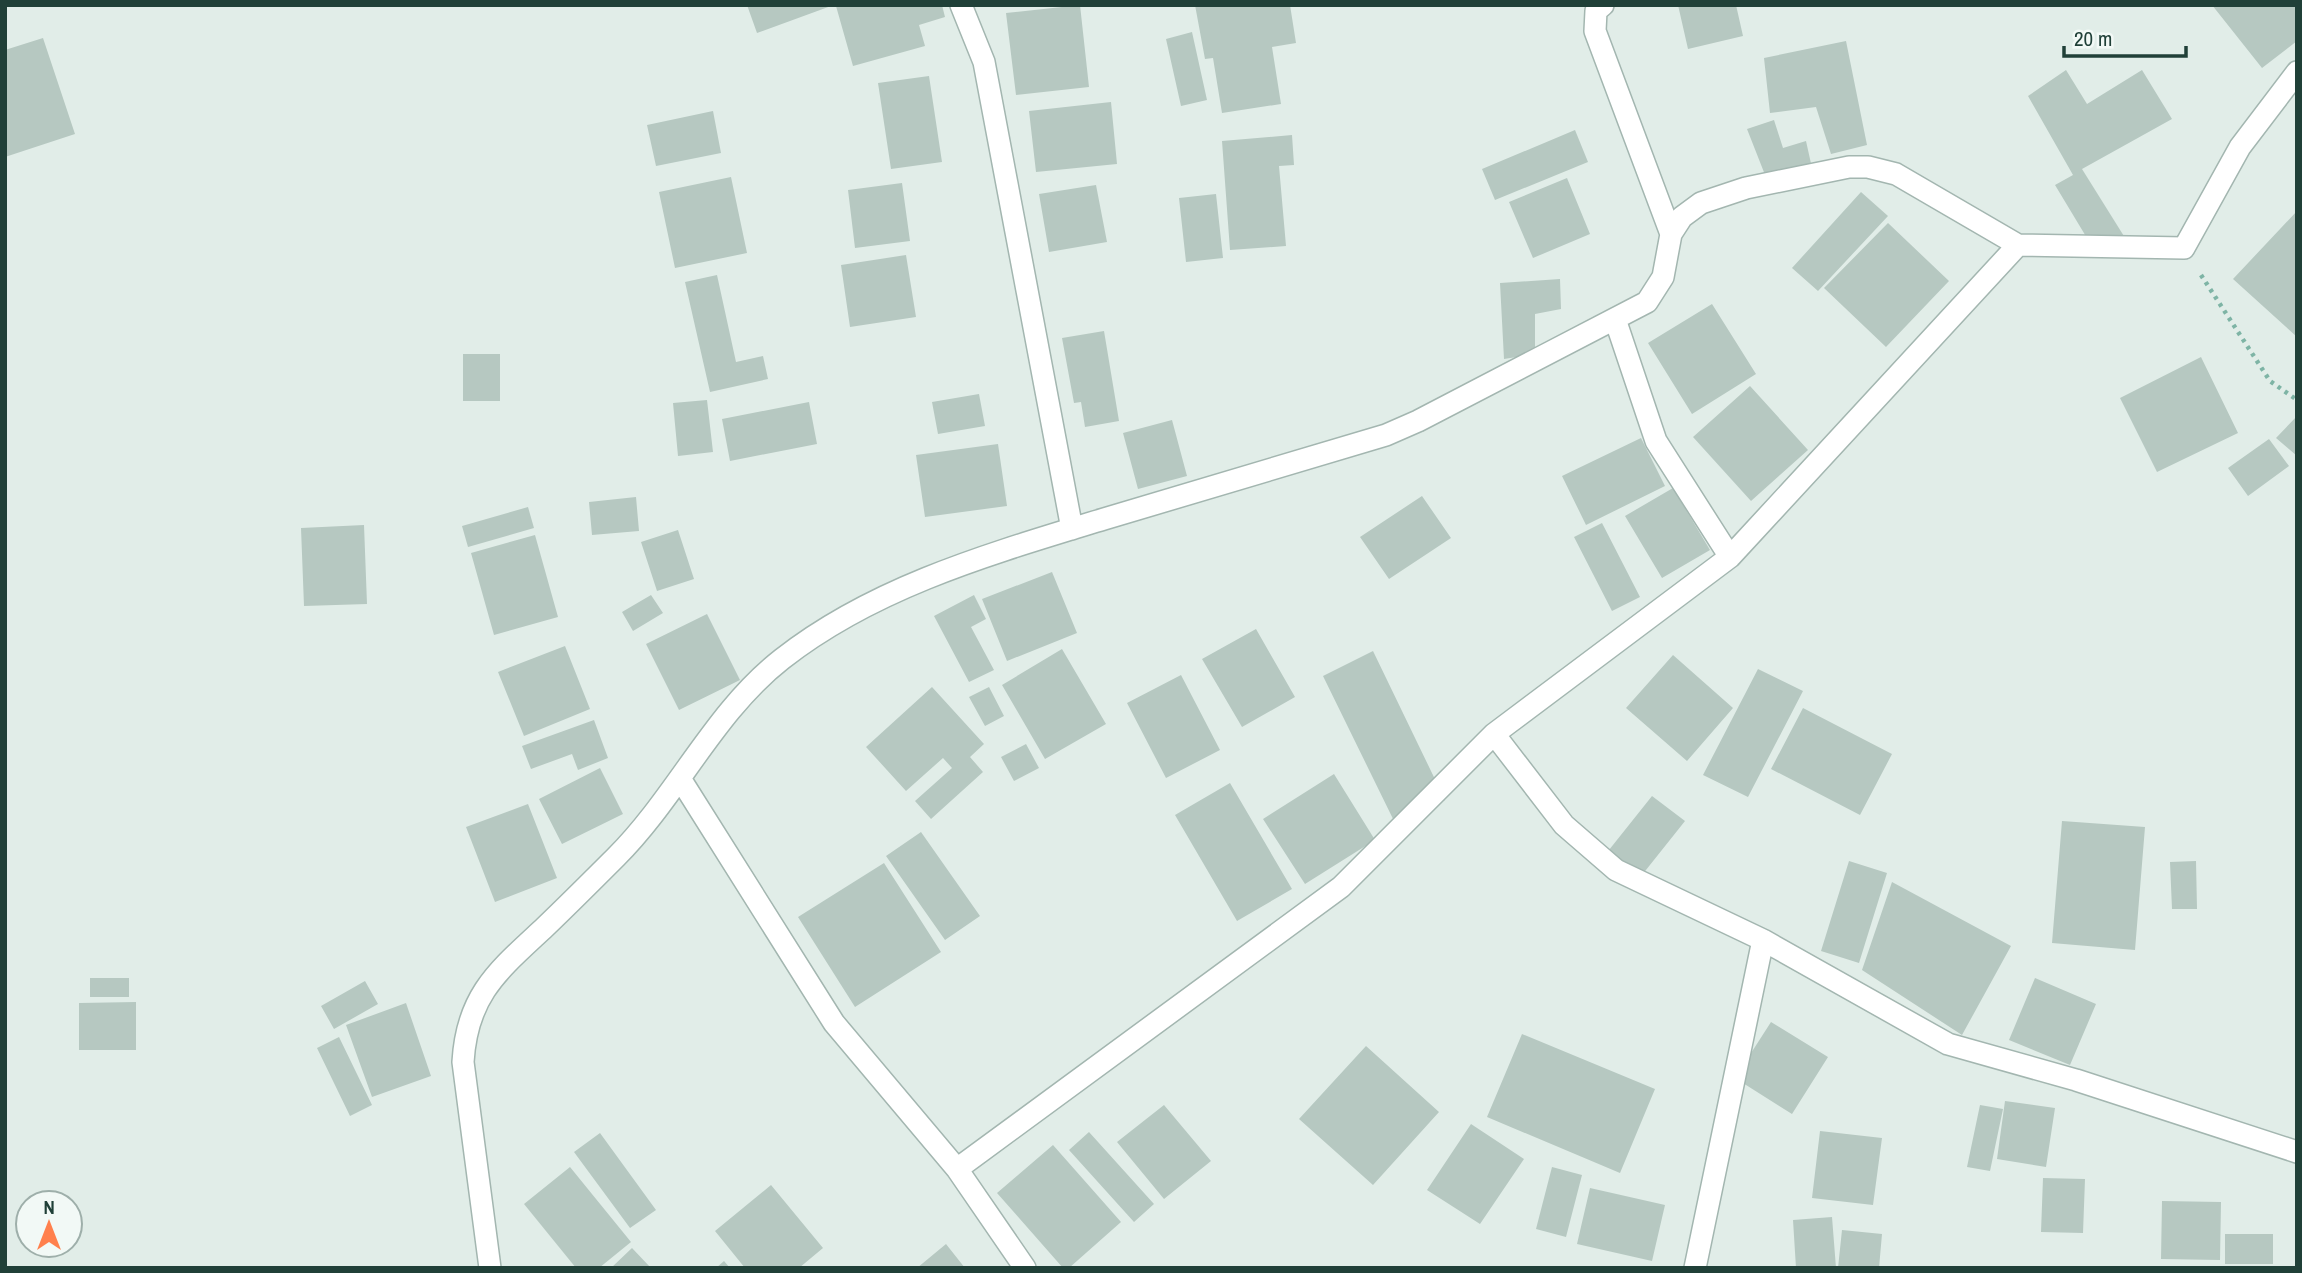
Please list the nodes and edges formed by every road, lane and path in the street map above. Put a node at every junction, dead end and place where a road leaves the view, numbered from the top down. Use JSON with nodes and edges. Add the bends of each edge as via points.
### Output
{"nodes":[{"id":1,"x":961,"y":5,"type":"edge"},
{"id":2,"x":1603,"y":5,"type":"edge"},
{"id":3,"x":2297,"y":72,"type":"edge"},
{"id":4,"x":1671,"y":234,"type":"junction"},
{"id":5,"x":2018,"y":245,"type":"junction"},
{"id":6,"x":2184,"y":248,"type":"junction"},
{"id":7,"x":1615,"y":319,"type":"junction"},
{"id":8,"x":2297,"y":400,"type":"edge"},
{"id":9,"x":1073,"y":529,"type":"junction"},
{"id":10,"x":1730,"y":557,"type":"junction"},
{"id":11,"x":1494,"y":733,"type":"junction"},
{"id":12,"x":681,"y":780,"type":"junction"},
{"id":13,"x":1763,"y":940,"type":"junction"},
{"id":14,"x":2297,"y":1152,"type":"edge"},
{"id":15,"x":957,"y":1169,"type":"junction"},
{"id":16,"x":490,"y":1268,"type":"edge"},
{"id":17,"x":1025,"y":1268,"type":"edge"},
{"id":18,"x":1695,"y":1268,"type":"edge"}],
"edges":[{"from":1,"to":9,"type":"street","via":[[984,62]]},
{"from":2,"to":4,"type":"street","via":[[1597,11],[1595,31]]},
{"from":3,"to":6,"type":"street","via":[[2240,147]]},
{"from":4,"to":5,"type":"street","via":[[1682,217],[1713,199],[1746,188],[1868,167],[1896,174]]},
{"from":4,"to":7,"type":"street","via":[[1663,277],[1647,302]]},
{"from":5,"to":6,"type":"street"},
{"from":5,"to":10,"type":"street"},
{"from":6,"to":8,"type":"path","via":[[2270,381]]},
{"from":7,"to":9,"type":"street","via":[[1385,435]]},
{"from":7,"to":10,"type":"street","via":[[1656,441]]},
{"from":9,"to":12,"type":"street","via":[[975,558],[851,614],[781,659],[724,719]]},
{"from":10,"to":11,"type":"street"},
{"from":11,"to":13,"type":"street","via":[[1564,825],[1616,870]]},
{"from":11,"to":15,"type":"street","via":[[1341,887]]},
{"from":12,"to":15,"type":"street","via":[[834,1023]]},
{"from":12,"to":16,"type":"street","via":[[620,853],[506,962],[480,996],[465,1033],[463,1062]]},
{"from":13,"to":14,"type":"street","via":[[1948,1044]]},
{"from":13,"to":18,"type":"street"},
{"from":15,"to":17,"type":"street"}]}
